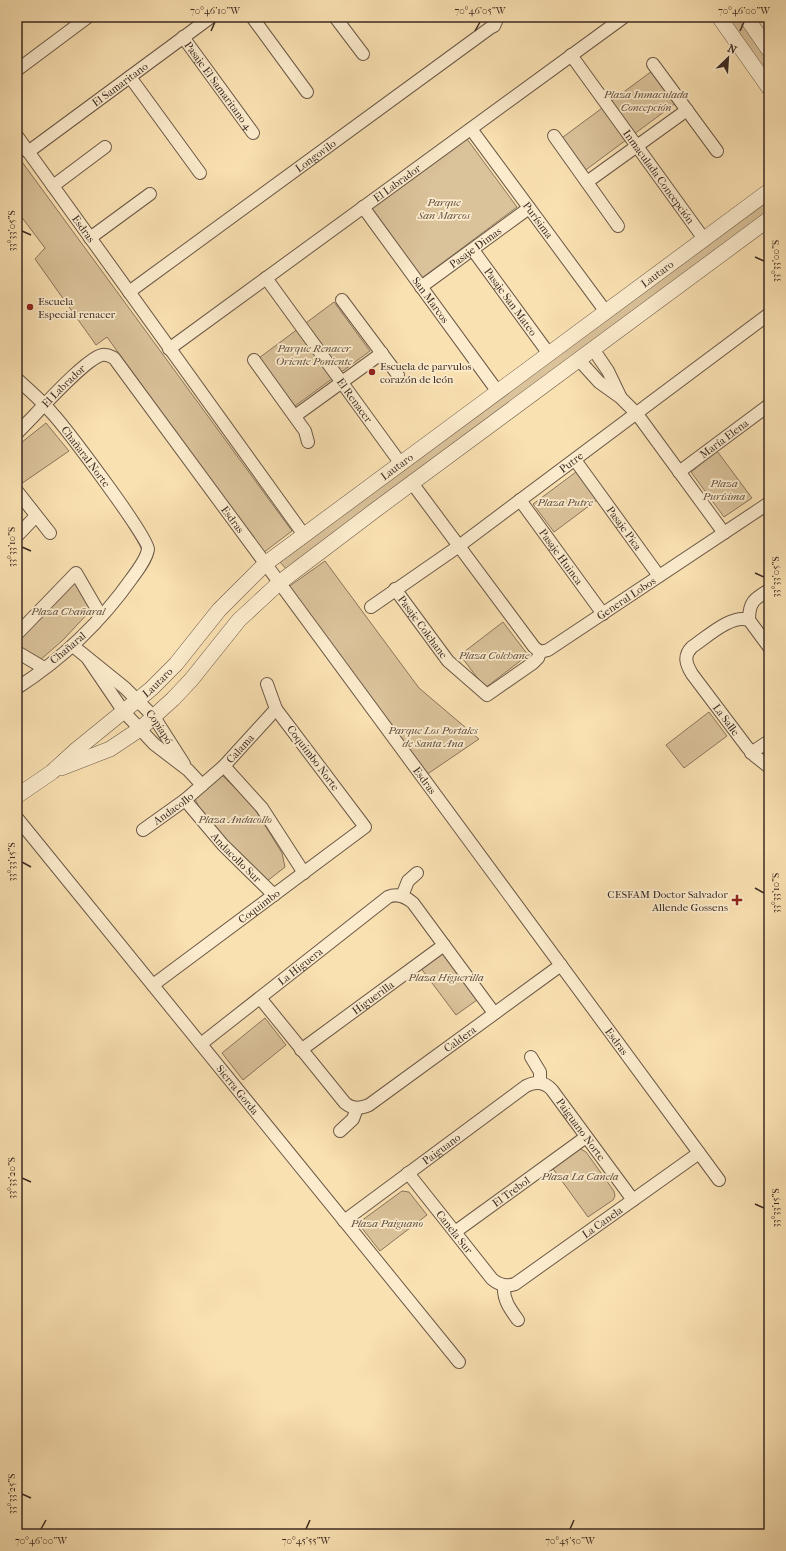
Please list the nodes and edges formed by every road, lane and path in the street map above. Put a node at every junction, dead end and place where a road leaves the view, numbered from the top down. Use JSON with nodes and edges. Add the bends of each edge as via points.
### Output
{"nodes":[{"id":1,"x":88,"y":17,"type":"edge"},
{"id":2,"x":211,"y":17,"type":"edge"},
{"id":3,"x":252,"y":17,"type":"edge"},
{"id":4,"x":335,"y":17,"type":"edge"},
{"id":5,"x":498,"y":17,"type":"edge"},
{"id":6,"x":624,"y":17,"type":"edge"},
{"id":7,"x":719,"y":17,"type":"edge"},
{"id":8,"x":746,"y":17,"type":"edge"},
{"id":9,"x":183,"y":37,"type":"junction"},
{"id":10,"x":769,"y":50,"type":"edge"},
{"id":11,"x":363,"y":54,"type":"dead end"},
{"id":12,"x":571,"y":55,"type":"junction"},
{"id":13,"x":653,"y":64,"type":"dead end"},
{"id":14,"x":17,"y":70,"type":"edge"},
{"id":15,"x":130,"y":77,"type":"junction"},
{"id":16,"x":769,"y":88,"type":"edge"},
{"id":17,"x":307,"y":92,"type":"dead end"},
{"id":18,"x":687,"y":110,"type":"junction"},
{"id":19,"x":471,"y":129,"type":"junction"},
{"id":20,"x":253,"y":133,"type":"dead end"},
{"id":21,"x":17,"y":136,"type":"edge"},
{"id":22,"x":554,"y":136,"type":"dead end"},
{"id":23,"x":637,"y":146,"type":"junction"},
{"id":24,"x":105,"y":148,"type":"dead end"},
{"id":25,"x":717,"y":151,"type":"dead end"},
{"id":26,"x":28,"y":152,"type":"junction"},
{"id":27,"x":200,"y":172,"type":"dead end"},
{"id":28,"x":587,"y":182,"type":"junction"},
{"id":29,"x":53,"y":186,"type":"junction"},
{"id":30,"x":769,"y":191,"type":"edge"},
{"id":31,"x":150,"y":194,"type":"dead end"},
{"id":32,"x":363,"y":207,"type":"junction"},
{"id":33,"x":529,"y":208,"type":"junction"},
{"id":34,"x":769,"y":219,"type":"edge"},
{"id":35,"x":618,"y":226,"type":"dead end"},
{"id":36,"x":90,"y":238,"type":"junction"},
{"id":37,"x":704,"y":239,"type":"junction"},
{"id":38,"x":473,"y":250,"type":"junction"},
{"id":39,"x":685,"y":253,"type":"junction"},
{"id":40,"x":698,"y":272,"type":"junction"},
{"id":41,"x":266,"y":278,"type":"junction"},
{"id":42,"x":421,"y":287,"type":"junction"},
{"id":43,"x":129,"y":292,"type":"junction"},
{"id":44,"x":342,"y":300,"type":"dead end"},
{"id":45,"x":606,"y":312,"type":"junction"},
{"id":46,"x":769,"y":314,"type":"edge"},
{"id":47,"x":170,"y":348,"type":"junction"},
{"id":48,"x":593,"y":349,"type":"junction"},
{"id":49,"x":382,"y":353,"type":"junction"},
{"id":50,"x":550,"y":354,"type":"junction"},
{"id":51,"x":254,"y":360,"type":"dead end"},
{"id":52,"x":578,"y":360,"type":"junction"},
{"id":53,"x":116,"y":361,"type":"joint"},
{"id":54,"x":398,"y":375,"type":"dead end"},
{"id":55,"x":17,"y":379,"type":"edge"},
{"id":56,"x":342,"y":382,"type":"junction"},
{"id":57,"x":498,"y":392,"type":"junction"},
{"id":58,"x":620,"y":397,"type":"junction"},
{"id":59,"x":45,"y":405,"type":"junction"},
{"id":60,"x":769,"y":405,"type":"edge"},
{"id":61,"x":636,"y":414,"type":"junction"},
{"id":62,"x":295,"y":416,"type":"junction"},
{"id":63,"x":17,"y":433,"type":"edge"},
{"id":64,"x":308,"y":442,"type":"dead end"},
{"id":65,"x":575,"y":460,"type":"junction"},
{"id":66,"x":401,"y":464,"type":"junction"},
{"id":67,"x":679,"y":472,"type":"junction"},
{"id":68,"x":412,"y":483,"type":"junction"},
{"id":69,"x":17,"y":491,"type":"edge"},
{"id":70,"x":362,"y":493,"type":"junction"},
{"id":71,"x":520,"y":500,"type":"junction"},
{"id":72,"x":769,"y":503,"type":"edge"},
{"id":73,"x":374,"y":511,"type":"junction"},
{"id":74,"x":36,"y":516,"type":"junction"},
{"id":75,"x":50,"y":533,"type":"dead end"},
{"id":76,"x":724,"y":533,"type":"junction"},
{"id":77,"x":17,"y":536,"type":"edge"},
{"id":78,"x":304,"y":536,"type":"junction"},
{"id":79,"x":146,"y":542,"type":"joint"},
{"id":80,"x":458,"y":546,"type":"junction"},
{"id":81,"x":265,"y":564,"type":"junction"},
{"id":82,"x":659,"y":576,"type":"junction"},
{"id":83,"x":279,"y":583,"type":"junction"},
{"id":84,"x":394,"y":589,"type":"junction"},
{"id":85,"x":769,"y":590,"type":"edge"},
{"id":86,"x":371,"y":607,"type":"dead end"},
{"id":87,"x":603,"y":614,"type":"junction"},
{"id":88,"x":101,"y":616,"type":"junction"},
{"id":89,"x":749,"y":620,"type":"junction"},
{"id":90,"x":17,"y":634,"type":"edge"},
{"id":91,"x":73,"y":646,"type":"junction"},
{"id":92,"x":769,"y":647,"type":"edge"},
{"id":93,"x":17,"y":652,"type":"edge"},
{"id":94,"x":540,"y":652,"type":"junction"},
{"id":95,"x":88,"y":658,"type":"junction"},
{"id":96,"x":44,"y":668,"type":"junction"},
{"id":97,"x":267,"y":684,"type":"dead end"},
{"id":98,"x":17,"y":688,"type":"edge"},
{"id":99,"x":487,"y":695,"type":"joint"},
{"id":100,"x":138,"y":701,"type":"junction"},
{"id":101,"x":276,"y":709,"type":"junction"},
{"id":102,"x":124,"y":712,"type":"junction"},
{"id":103,"x":154,"y":717,"type":"junction"},
{"id":104,"x":140,"y":729,"type":"junction"},
{"id":105,"x":769,"y":740,"type":"edge"},
{"id":106,"x":751,"y":753,"type":"junction"},
{"id":107,"x":224,"y":766,"type":"junction"},
{"id":108,"x":769,"y":767,"type":"edge"},
{"id":109,"x":188,"y":770,"type":"junction"},
{"id":110,"x":52,"y":772,"type":"junction"},
{"id":111,"x":202,"y":785,"type":"junction"},
{"id":112,"x":17,"y":796,"type":"edge"},
{"id":113,"x":185,"y":800,"type":"junction"},
{"id":114,"x":17,"y":818,"type":"edge"},
{"id":115,"x":365,"y":827,"type":"joint"},
{"id":116,"x":143,"y":830,"type":"dead end"},
{"id":117,"x":304,"y":873,"type":"junction"},
{"id":118,"x":417,"y":873,"type":"dead end"},
{"id":119,"x":274,"y":895,"type":"junction"},
{"id":120,"x":402,"y":896,"type":"junction"},
{"id":121,"x":444,"y":945,"type":"junction"},
{"id":122,"x":561,"y":966,"type":"junction"},
{"id":123,"x":153,"y":985,"type":"junction"},
{"id":124,"x":260,"y":998,"type":"junction"},
{"id":125,"x":494,"y":1013,"type":"junction"},
{"id":126,"x":201,"y":1044,"type":"junction"},
{"id":127,"x":301,"y":1050,"type":"junction"},
{"id":128,"x":531,"y":1057,"type":"dead end"},
{"id":129,"x":540,"y":1083,"type":"junction"},
{"id":130,"x":357,"y":1108,"type":"junction"},
{"id":131,"x":340,"y":1131,"type":"dead end"},
{"id":132,"x":586,"y":1137,"type":"junction"},
{"id":133,"x":699,"y":1153,"type":"junction"},
{"id":134,"x":408,"y":1173,"type":"junction"},
{"id":135,"x":719,"y":1180,"type":"dead end"},
{"id":136,"x":633,"y":1200,"type":"junction"},
{"id":137,"x":344,"y":1221,"type":"junction"},
{"id":138,"x":455,"y":1232,"type":"junction"},
{"id":139,"x":504,"y":1286,"type":"junction"},
{"id":140,"x":518,"y":1320,"type":"dead end"},
{"id":141,"x":459,"y":1362,"type":"dead end"}],
"edges":[{"from":1,"to":14,"type":"street"},
{"from":2,"to":9,"type":"street","name":"El Samaritano"},
{"from":3,"to":17,"type":"street"},
{"from":4,"to":11,"type":"street"},
{"from":5,"to":43,"type":"street","name":"Longovilo","via":[[494,26]]},
{"from":6,"to":12,"type":"street","name":"El Labrador"},
{"from":7,"to":16,"type":"street"},
{"from":8,"to":10,"type":"street"},
{"from":9,"to":15,"type":"street","name":"El Samaritano"},
{"from":9,"to":20,"type":"street","name":"Pasaje El Samaritano 4"},
{"from":12,"to":19,"type":"street","name":"El Labrador"},
{"from":12,"to":23,"type":"street","name":"Inmaculada Concepción"},
{"from":13,"to":18,"type":"street"},
{"from":15,"to":26,"type":"street","name":"El Samaritano"},
{"from":15,"to":27,"type":"street"},
{"from":18,"to":23,"type":"street"},
{"from":18,"to":25,"type":"street"},
{"from":19,"to":32,"type":"street","name":"El Labrador"},
{"from":19,"to":33,"type":"street","name":"Purísima"},
{"from":21,"to":26,"type":"street","name":"Esdras"},
{"from":22,"to":28,"type":"street"},
{"from":23,"to":28,"type":"street"},
{"from":23,"to":37,"type":"street","name":"Inmaculada Concepción"},
{"from":24,"to":29,"type":"street"},
{"from":26,"to":29,"type":"street","name":"Esdras"},
{"from":28,"to":35,"type":"street"},
{"from":29,"to":36,"type":"street","name":"Esdras"},
{"from":30,"to":37,"type":"street","name":"Lautaro"},
{"from":31,"to":36,"type":"street"},
{"from":32,"to":41,"type":"street","name":"El Labrador"},
{"from":32,"to":42,"type":"street","name":"San Marcos"},
{"from":33,"to":38,"type":"street","name":"Pasaje Dimas"},
{"from":33,"to":45,"type":"street","name":"Purísima"},
{"from":34,"to":40,"type":"street","name":"Lautaro"},
{"from":36,"to":43,"type":"street","name":"Esdras"},
{"from":37,"to":39,"type":"street","name":"Lautaro"},
{"from":38,"to":42,"type":"street","name":"Pasaje Dimas"},
{"from":38,"to":50,"type":"street","name":"Pasaje San Mateo"},
{"from":39,"to":40,"type":"street"},
{"from":39,"to":45,"type":"street","name":"Lautaro"},
{"from":40,"to":48,"type":"street","name":"Lautaro"},
{"from":41,"to":47,"type":"street","name":"El Labrador"},
{"from":41,"to":56,"type":"street","name":"El Renacer"},
{"from":42,"to":57,"type":"street","name":"San Marcos"},
{"from":43,"to":47,"type":"street","name":"Esdras"},
{"from":44,"to":49,"type":"street"},
{"from":45,"to":50,"type":"street","name":"Lautaro"},
{"from":46,"to":61,"type":"street","name":"Putre"},
{"from":47,"to":78,"type":"street","name":"Esdras"},
{"from":48,"to":52,"type":"street","name":"Lautaro"},
{"from":48,"to":58,"type":"street","via":[[608,371]]},
{"from":49,"to":54,"type":"street"},
{"from":49,"to":56,"type":"street"},
{"from":50,"to":57,"type":"street","name":"Lautaro"},
{"from":51,"to":62,"type":"street"},
{"from":52,"to":58,"type":"street","via":[[599,382]]},
{"from":52,"to":68,"type":"street","name":"Lautaro"},
{"from":53,"to":59,"type":"street","name":"El Labrador","via":[[107,355],[97,357],[81,369]]},
{"from":53,"to":81,"type":"street","name":"Esdras"},
{"from":55,"to":59,"type":"street","name":"Chañaral Norte"},
{"from":56,"to":62,"type":"street"},
{"from":56,"to":66,"type":"street","name":"El Renacer"},
{"from":57,"to":66,"type":"street","name":"Lautaro"},
{"from":58,"to":61,"type":"street"},
{"from":59,"to":63,"type":"street","name":"El Labrador"},
{"from":59,"to":79,"type":"street","name":"Chañaral Norte","via":[[79,447]]},
{"from":60,"to":67,"type":"street","name":"María Elena"},
{"from":61,"to":65,"type":"street","name":"Putre"},
{"from":61,"to":67,"type":"street"},
{"from":62,"to":64,"type":"street","via":[[306,431]]},
{"from":65,"to":71,"type":"street","name":"Putre"},
{"from":65,"to":82,"type":"street","name":"Pasaje Pica"},
{"from":66,"to":70,"type":"street","name":"Lautaro"},
{"from":67,"to":76,"type":"street"},
{"from":68,"to":73,"type":"street","name":"Lautaro"},
{"from":68,"to":80,"type":"street"},
{"from":69,"to":74,"type":"street"},
{"from":70,"to":73,"type":"street"},
{"from":70,"to":78,"type":"street","name":"Lautaro"},
{"from":71,"to":80,"type":"street","name":"Putre"},
{"from":71,"to":87,"type":"street","name":"Pasaje Huinca"},
{"from":72,"to":76,"type":"street","name":"General Lobos"},
{"from":73,"to":83,"type":"street","name":"Lautaro"},
{"from":74,"to":75,"type":"street"},
{"from":74,"to":77,"type":"street"},
{"from":76,"to":82,"type":"street","name":"General Lobos"},
{"from":78,"to":81,"type":"street","name":"Lautaro"},
{"from":79,"to":88,"type":"street","name":"Chañaral","via":[[148,548],[144,559],[122,592]]},
{"from":80,"to":84,"type":"street","name":"Putre"},
{"from":80,"to":94,"type":"street"},
{"from":81,"to":83,"type":"street","name":"Esdras"},
{"from":81,"to":100,"type":"street","name":"Lautaro","via":[[228,599],[168,672]]},
{"from":82,"to":87,"type":"street","name":"General Lobos"},
{"from":83,"to":103,"type":"street","name":"Lautaro","via":[[239,620],[191,680]]},
{"from":83,"to":122,"type":"street","name":"Esdras"},
{"from":84,"to":86,"type":"street","name":"Putre"},
{"from":84,"to":99,"type":"street","name":"Pasaje Colchane","via":[[448,661]]},
{"from":85,"to":89,"type":"street","via":[[753,601]]},
{"from":87,"to":94,"type":"street","name":"General Lobos","via":[[548,650]]},
{"from":88,"to":90,"type":"street","via":[[76,573]]},
{"from":88,"to":91,"type":"street","name":"Chañaral"},
{"from":89,"to":92,"type":"street"},
{"from":89,"to":106,"type":"street","name":"La Salle","via":[[732,620],[692,647],[686,656],[688,668]]},
{"from":91,"to":95,"type":"street","name":"Copiapó"},
{"from":91,"to":96,"type":"street","name":"Chañaral"},
{"from":93,"to":96,"type":"street"},
{"from":94,"to":99,"type":"street","name":"General Lobos","via":[[533,663]]},
{"from":95,"to":100,"type":"street","name":"Copiapó"},
{"from":95,"to":102,"type":"street","name":"Copiapó"},
{"from":96,"to":98,"type":"street","name":"Chañaral"},
{"from":97,"to":101,"type":"street","name":"Coquimbo Norte"},
{"from":100,"to":102,"type":"street","name":"Lautaro"},
{"from":100,"to":103,"type":"street","name":"Copiapó"},
{"from":101,"to":107,"type":"street","name":"Calama"},
{"from":101,"to":115,"type":"street","name":"Coquimbo Norte"},
{"from":102,"to":104,"type":"street","name":"Copiapó"},
{"from":102,"to":110,"type":"street","name":"Lautaro"},
{"from":103,"to":104,"type":"street","name":"Lautaro"},
{"from":103,"to":109,"type":"street","name":"Copiapó"},
{"from":104,"to":109,"type":"street","name":"Copiapó","via":[[154,744]]},
{"from":104,"to":110,"type":"street","name":"Lautaro","via":[[110,749]]},
{"from":105,"to":106,"type":"street"},
{"from":106,"to":108,"type":"street","name":"La Salle"},
{"from":107,"to":111,"type":"street","name":"Calama"},
{"from":107,"to":117,"type":"street","via":[[262,808]]},
{"from":109,"to":111,"type":"street","name":"Copiapó"},
{"from":110,"to":112,"type":"street","name":"Lautaro"},
{"from":111,"to":113,"type":"street","name":"Andacollo"},
{"from":113,"to":116,"type":"street","name":"Andacollo"},
{"from":113,"to":119,"type":"street","name":"Andacollo Sur","via":[[223,845]]},
{"from":114,"to":123,"type":"street","name":"Sierra Gorda"},
{"from":115,"to":117,"type":"street","name":"Coquimbo"},
{"from":117,"to":119,"type":"street","name":"Coquimbo"},
{"from":118,"to":120,"type":"street","via":[[408,881]]},
{"from":119,"to":123,"type":"street","name":"Coquimbo"},
{"from":120,"to":121,"type":"street","via":[[413,903]]},
{"from":120,"to":124,"type":"street","name":"La Higuera","via":[[388,897]]},
{"from":121,"to":125,"type":"street"},
{"from":121,"to":127,"type":"street","name":"Higuerilla"},
{"from":122,"to":125,"type":"street","name":"Caldera"},
{"from":122,"to":133,"type":"street","name":"Esdras"},
{"from":123,"to":126,"type":"street","name":"Sierra Gorda"},
{"from":124,"to":126,"type":"street","name":"La Higuera"},
{"from":124,"to":127,"type":"street"},
{"from":125,"to":130,"type":"street","name":"Caldera","via":[[369,1105]]},
{"from":126,"to":137,"type":"street","name":"Sierra Gorda"},
{"from":127,"to":130,"type":"street","via":[[345,1103]]},
{"from":128,"to":129,"type":"street","via":[[540,1072]]},
{"from":129,"to":132,"type":"street","name":"Paiguano Norte","via":[[552,1090]]},
{"from":129,"to":134,"type":"street","name":"Paiguano","via":[[526,1086]]},
{"from":130,"to":131,"type":"street","via":[[353,1119]]},
{"from":132,"to":136,"type":"street","name":"Paiguano Norte"},
{"from":132,"to":138,"type":"street","name":"El Trebol"},
{"from":133,"to":135,"type":"street","name":"Esdras"},
{"from":133,"to":136,"type":"street","name":"La Canela"},
{"from":134,"to":137,"type":"street","name":"Paiguano"},
{"from":134,"to":138,"type":"street","name":"Canela Sur"},
{"from":136,"to":139,"type":"street","name":"La Canela","via":[[515,1284]]},
{"from":137,"to":141,"type":"street","name":"Sierra Gorda"},
{"from":138,"to":139,"type":"street","name":"Canela Sur","via":[[492,1279]]},
{"from":139,"to":140,"type":"street","via":[[506,1302]]}]}
